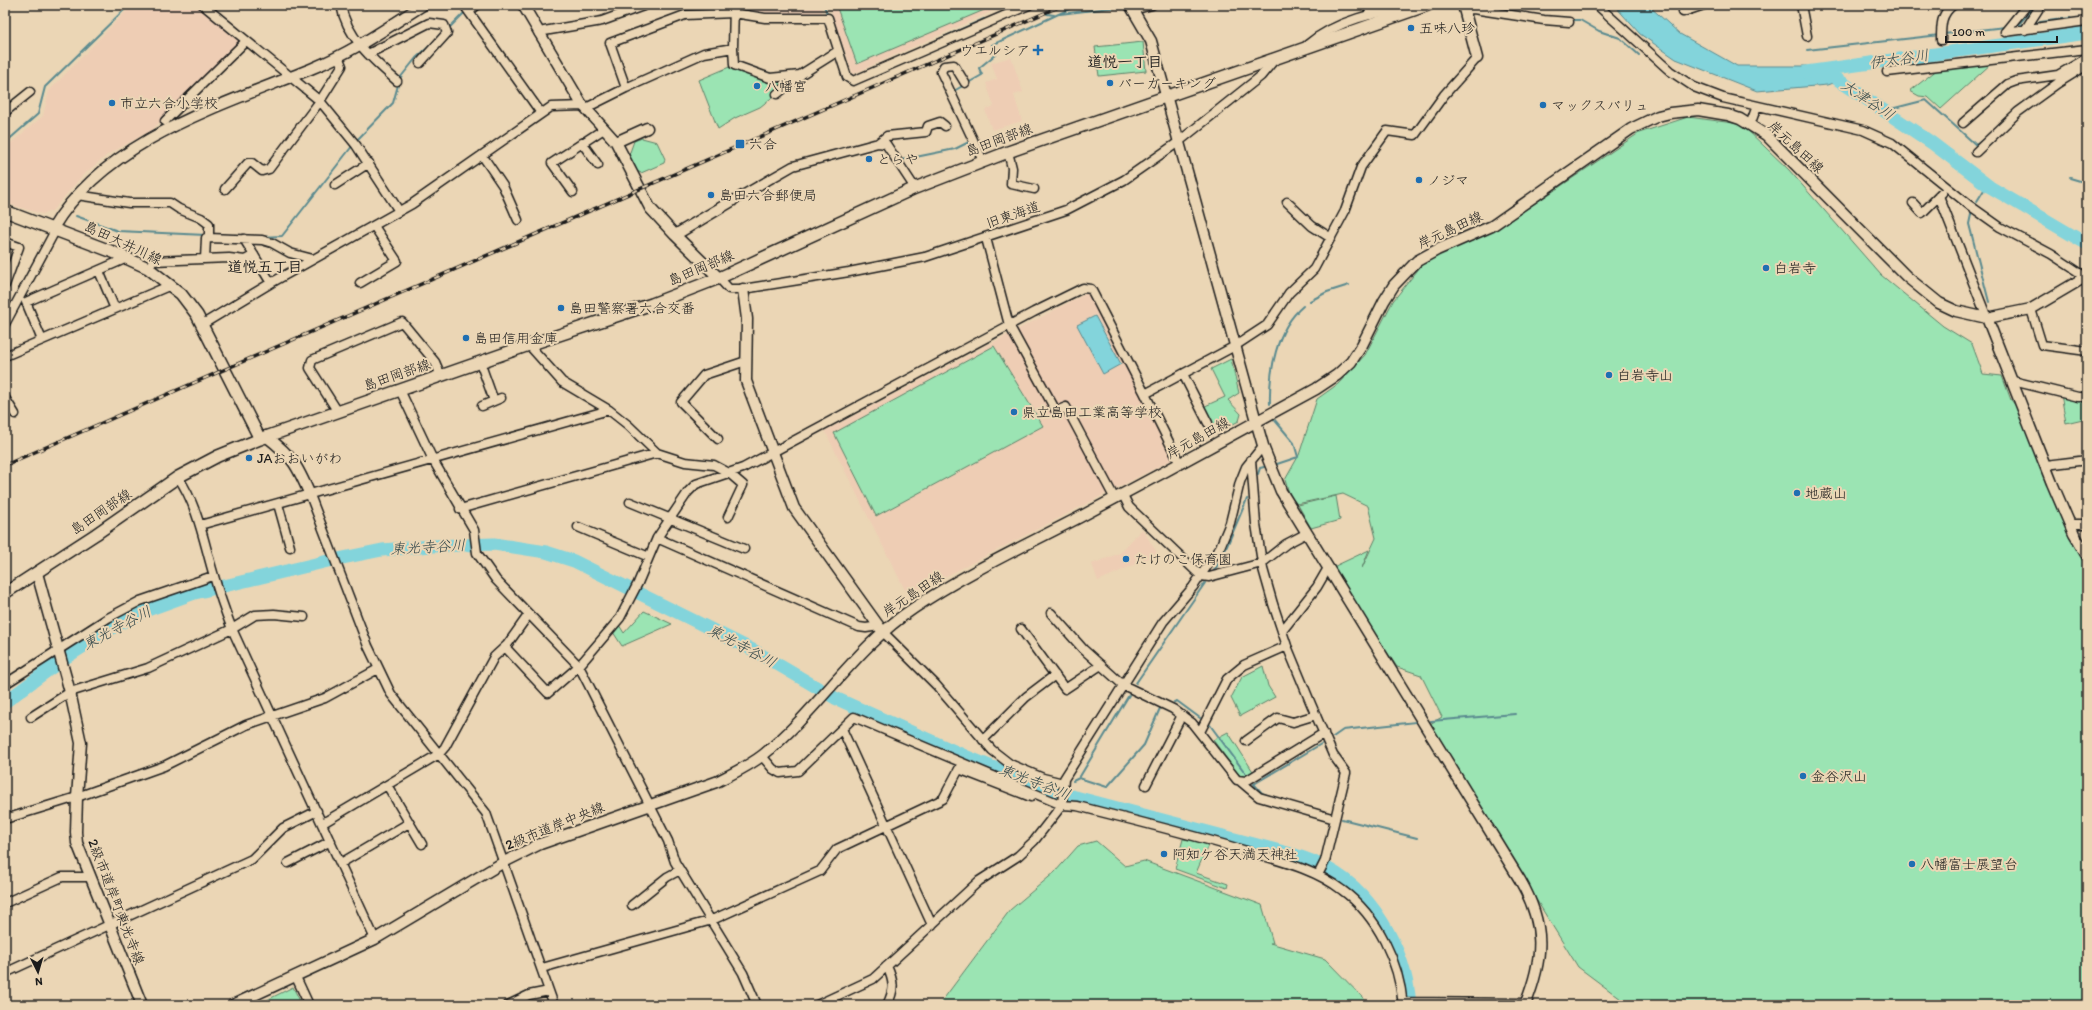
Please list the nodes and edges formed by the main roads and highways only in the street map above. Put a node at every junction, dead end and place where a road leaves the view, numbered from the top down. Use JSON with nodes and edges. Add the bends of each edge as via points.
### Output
{"nodes":[{"id":1,"x":1428,"y":5,"type":"edge"},
{"id":2,"x":6,"y":214,"type":"edge"},
{"id":3,"x":263,"y":438,"type":"junction"},
{"id":4,"x":5,"y":593,"type":"edge"}],
"edges":[{"from":1,"to":3,"type":"main road","name":"島田岡部線","via":[[1008,152],[915,188],[718,278],[652,304],[529,344]]},
{"from":2,"to":3,"type":"main road","name":"島田大井川線","via":[[55,228],[127,258],[148,268],[171,285],[192,307],[203,324]]},
{"from":3,"to":4,"type":"main road","name":"島田岡部線","via":[[218,456],[178,477]]}]}
